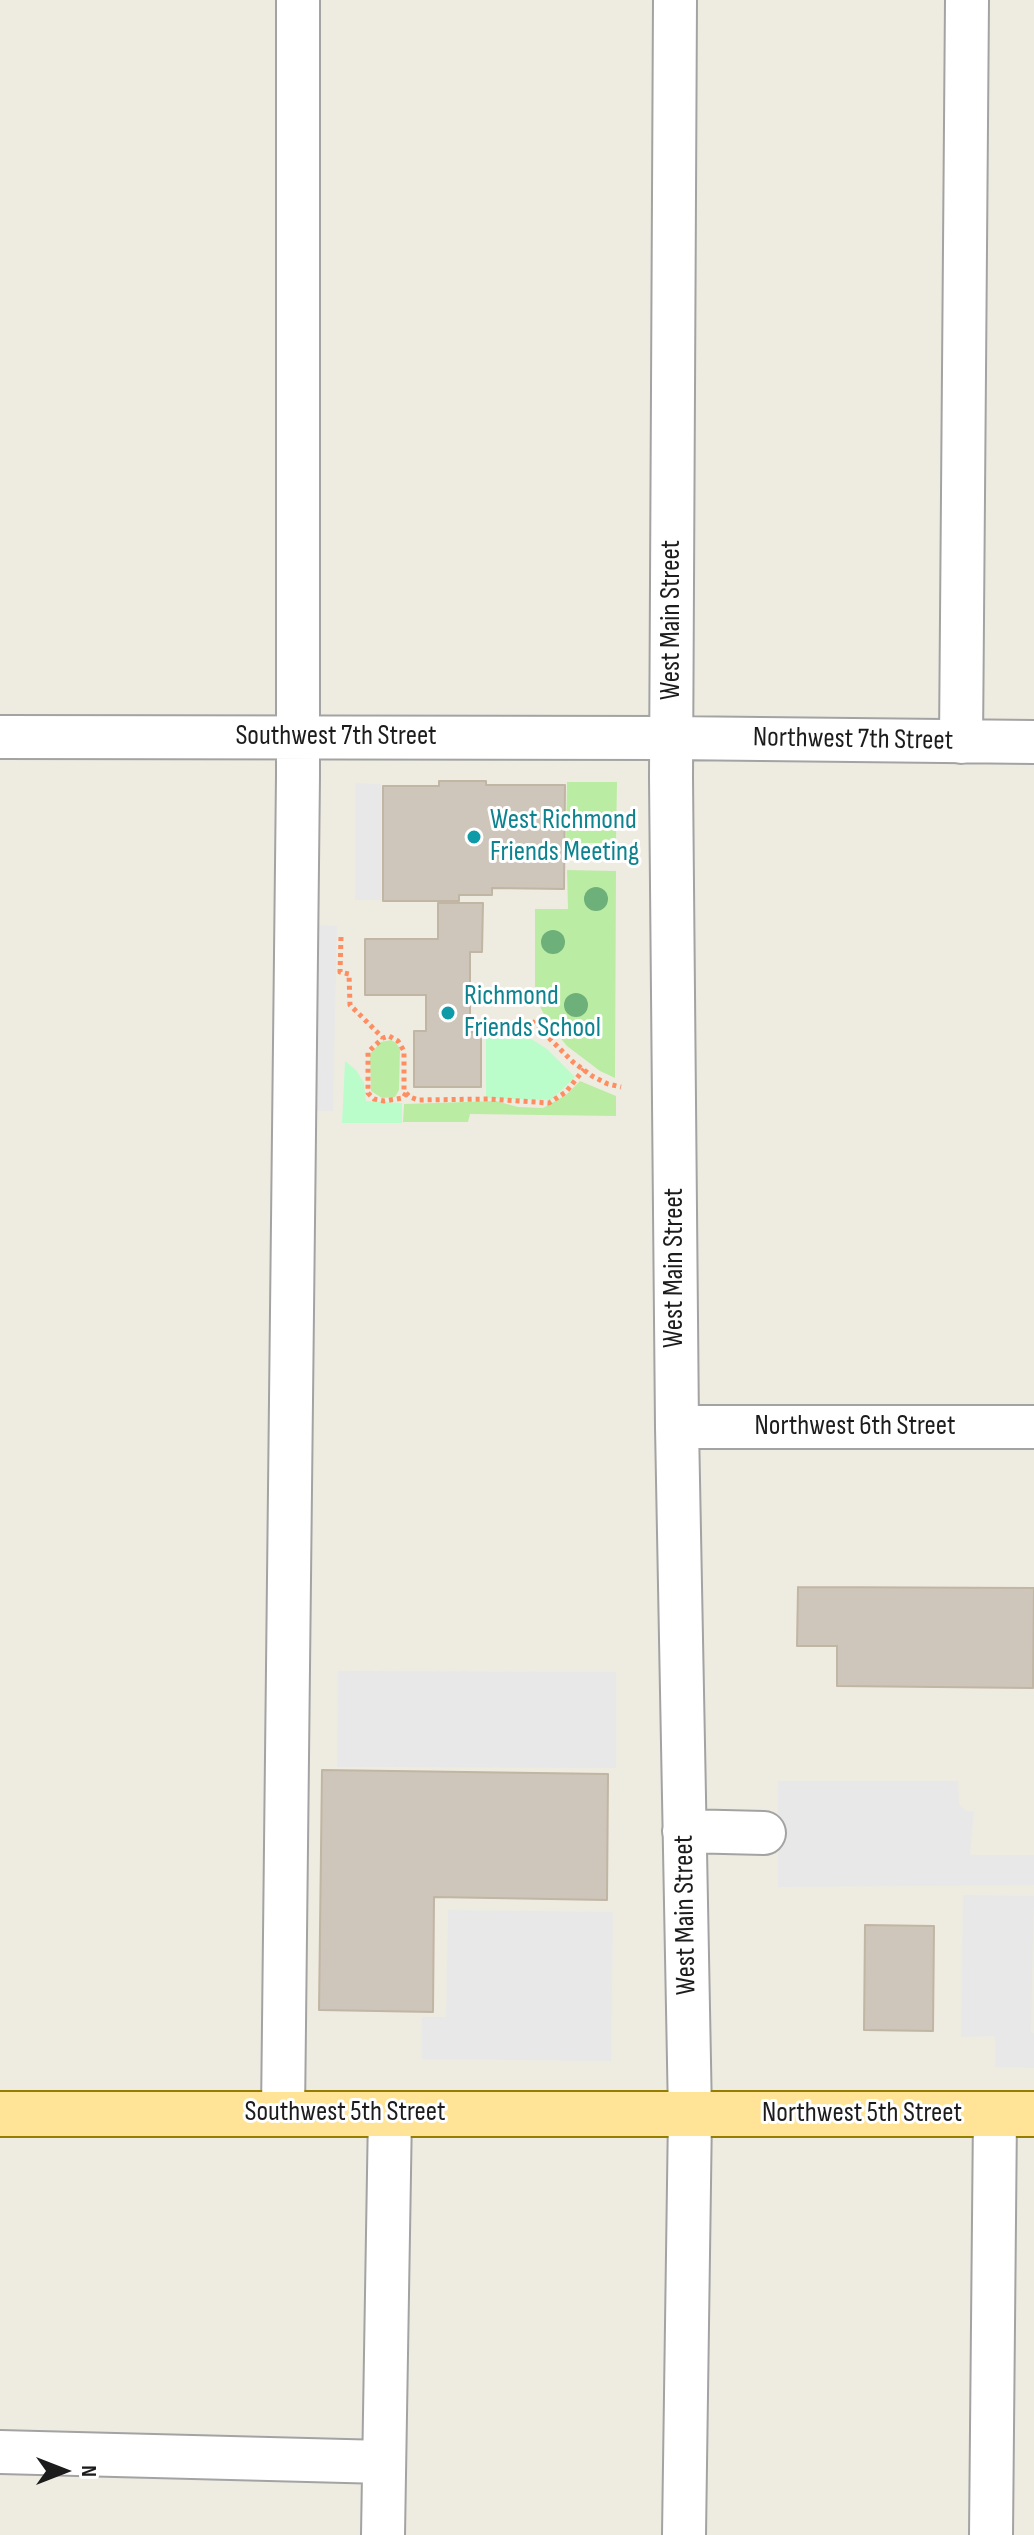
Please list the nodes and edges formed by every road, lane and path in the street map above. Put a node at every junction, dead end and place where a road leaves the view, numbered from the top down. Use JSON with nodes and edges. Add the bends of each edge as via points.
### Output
{"nodes":[{"id":1,"x":298,"y":0,"type":"edge"},
{"id":2,"x":675,"y":0,"type":"edge"},
{"id":3,"x":967,"y":0,"type":"edge"},
{"id":4,"x":0,"y":737,"type":"edge"},
{"id":5,"x":298,"y":737,"type":"junction"},
{"id":6,"x":671,"y":738,"type":"junction"},
{"id":7,"x":961,"y":742,"type":"junction"},
{"id":8,"x":1034,"y":742,"type":"edge"},
{"id":9,"x":572,"y":856,"type":"dead end"},
{"id":10,"x":622,"y":856,"type":"dead end"},
{"id":11,"x":341,"y":937,"type":"dead end"},
{"id":12,"x":532,"y":1021,"type":"dead end"},
{"id":13,"x":383,"y":1038,"type":"junction"},
{"id":14,"x":584,"y":1069,"type":"junction"},
{"id":15,"x":621,"y":1087,"type":"dead end"},
{"id":16,"x":406,"y":1093,"type":"junction"},
{"id":17,"x":677,"y":1427,"type":"junction"},
{"id":18,"x":1034,"y":1427,"type":"edge"},
{"id":19,"x":684,"y":1831,"type":"junction"},
{"id":20,"x":764,"y":1833,"type":"dead end"},
{"id":21,"x":283,"y":2113,"type":"junction"},
{"id":22,"x":390,"y":2113,"type":"junction"},
{"id":23,"x":0,"y":2114,"type":"edge"},
{"id":24,"x":690,"y":2114,"type":"junction"},
{"id":25,"x":1015,"y":2114,"type":"edge"},
{"id":26,"x":0,"y":2452,"type":"edge"},
{"id":27,"x":384,"y":2462,"type":"junction"},
{"id":28,"x":383,"y":2535,"type":"edge"},
{"id":29,"x":684,"y":2535,"type":"edge"},
{"id":30,"x":991,"y":2535,"type":"edge"}],
"edges":[{"from":1,"to":5,"type":"street"},
{"from":2,"to":6,"type":"street","name":"West Main Street"},
{"from":3,"to":7,"type":"street"},
{"from":4,"to":5,"type":"street","name":"Southwest 7th Street"},
{"from":5,"to":6,"type":"street","name":"Southwest 7th Street"},
{"from":5,"to":21,"type":"street"},
{"from":6,"to":7,"type":"street","name":"Northwest 7th Street"},
{"from":6,"to":17,"type":"street","name":"West Main Street"},
{"from":7,"to":8,"type":"street","name":"Northwest 7th Street"},
{"from":9,"to":10,"type":"path"},
{"from":11,"to":13,"type":"path","via":[[340,972],[349,974],[350,1005]]},
{"from":12,"to":14,"type":"path"},
{"from":13,"to":16,"type":"path","via":[[398,1041],[404,1051]]},
{"from":13,"to":16,"type":"path","via":[[368,1052],[368,1093],[384,1101]]},
{"from":14,"to":15,"type":"path"},
{"from":14,"to":16,"type":"path","via":[[549,1103],[418,1100]]},
{"from":17,"to":18,"type":"street","name":"Northwest 6th Street"},
{"from":17,"to":19,"type":"street","name":"West Main Street"},
{"from":19,"to":20,"type":"street"},
{"from":19,"to":24,"type":"street","name":"West Main Street"},
{"from":21,"to":22,"type":"main road","name":"Southwest 5th Street"},
{"from":21,"to":23,"type":"main road","name":"Southwest 5th Street"},
{"from":22,"to":24,"type":"main road","name":"Southwest 5th Street"},
{"from":22,"to":27,"type":"street"},
{"from":24,"to":25,"type":"main road","name":"Northwest 5th Street"},
{"from":24,"to":29,"type":"street","name":"West Main Street"},
{"from":25,"to":30,"type":"street"},
{"from":26,"to":27,"type":"street"},
{"from":27,"to":28,"type":"street"}]}
